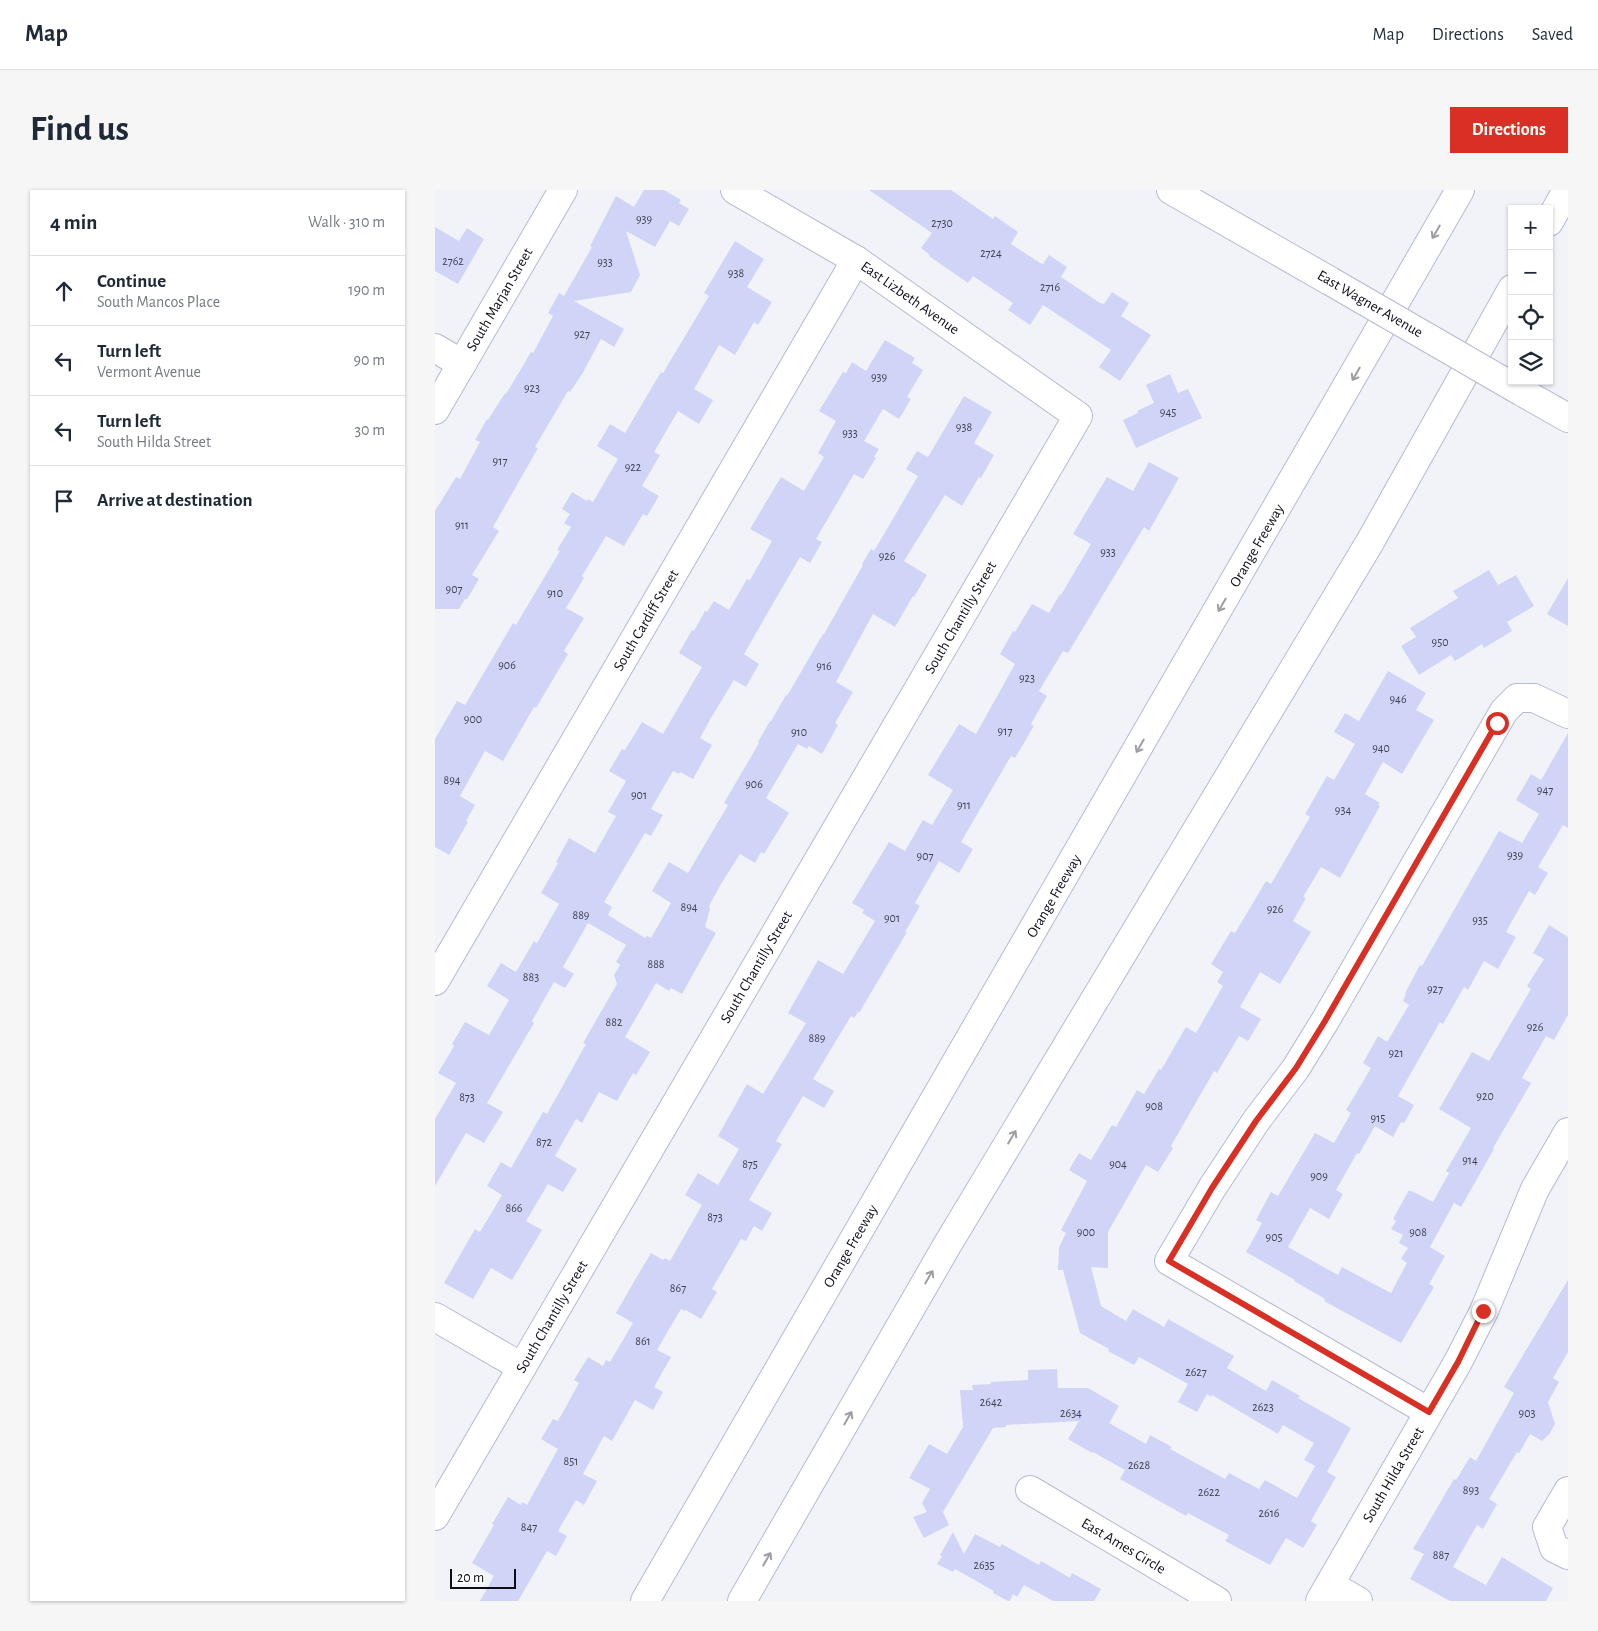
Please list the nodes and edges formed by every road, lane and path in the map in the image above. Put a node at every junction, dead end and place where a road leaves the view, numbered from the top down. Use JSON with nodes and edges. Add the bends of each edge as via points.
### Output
{"nodes":[{"id":1,"x":563,"y":190,"type":"edge"},
{"id":2,"x":735,"y":190,"type":"edge"},
{"id":3,"x":1171,"y":190,"type":"edge"},
{"id":4,"x":1460,"y":190,"type":"edge"},
{"id":5,"x":1567,"y":190,"type":"edge"},
{"id":6,"x":1553,"y":215,"type":"edge"},
{"id":7,"x":856,"y":260,"type":"junction"},
{"id":8,"x":1509,"y":295,"type":"edge"},
{"id":9,"x":435,"y":348,"type":"edge"},
{"id":10,"x":462,"y":364,"type":"junction"},
{"id":11,"x":435,"y":410,"type":"edge"},
{"id":12,"x":1078,"y":416,"type":"joint"},
{"id":13,"x":1568,"y":418,"type":"edge"},
{"id":14,"x":1568,"y":714,"type":"edge"},
{"id":15,"x":435,"y":981,"type":"edge"},
{"id":16,"x":1568,"y":1132,"type":"edge"},
{"id":17,"x":435,"y":1317,"type":"edge"},
{"id":18,"x":522,"y":1367,"type":"junction"},
{"id":19,"x":1429,"y":1412,"type":"junction"},
{"id":20,"x":1030,"y":1490,"type":"dead end"},
{"id":21,"x":1568,"y":1491,"type":"edge"},
{"id":22,"x":435,"y":1516,"type":"edge"},
{"id":23,"x":1568,"y":1555,"type":"edge"},
{"id":24,"x":1325,"y":1593,"type":"edge"},
{"id":25,"x":645,"y":1601,"type":"edge"},
{"id":26,"x":743,"y":1601,"type":"edge"},
{"id":27,"x":1217,"y":1601,"type":"edge"},
{"id":28,"x":1357,"y":1601,"type":"edge"}],
"edges":[{"from":1,"to":10,"type":"main road","name":"South Marjan Street"},
{"from":2,"to":7,"type":"main road","name":"East Lizbeth Avenue"},
{"from":3,"to":13,"type":"main road","name":"East Wagner Avenue","bridge":true},
{"from":4,"to":25,"type":"main road","name":"Orange Freeway","one_way":true},
{"from":5,"to":6,"type":"main road"},
{"from":7,"to":12,"type":"main road","name":"East Lizbeth Avenue"},
{"from":7,"to":15,"type":"main road","name":"South Cardiff Street"},
{"from":26,"to":8,"type":"main road","one_way":true,"via":[[946,1246],[1370,542]]},
{"from":9,"to":10,"type":"main road"},
{"from":10,"to":11,"type":"main road","name":"South Marjan Street"},
{"from":12,"to":18,"type":"main road","name":"South Chantilly Street"},
{"from":14,"to":19,"type":"main road","via":[[1534,698],[1517,698],[1504,711],[1325,1021],[1296,1068],[1256,1121],[1169,1261]]},
{"from":16,"to":19,"type":"main road","name":"South Hilda Street","via":[[1535,1189],[1483,1311]]},
{"from":17,"to":18,"type":"main road"},
{"from":18,"to":22,"type":"main road","name":"South Chantilly Street"},
{"from":19,"to":24,"type":"main road","name":"South Hilda Street"},
{"from":20,"to":27,"type":"main road","name":"East Ames Circle"},
{"from":21,"to":23,"type":"main road","via":[[1547,1527],[1554,1548]]},
{"from":24,"to":28,"type":"main road"}]}
